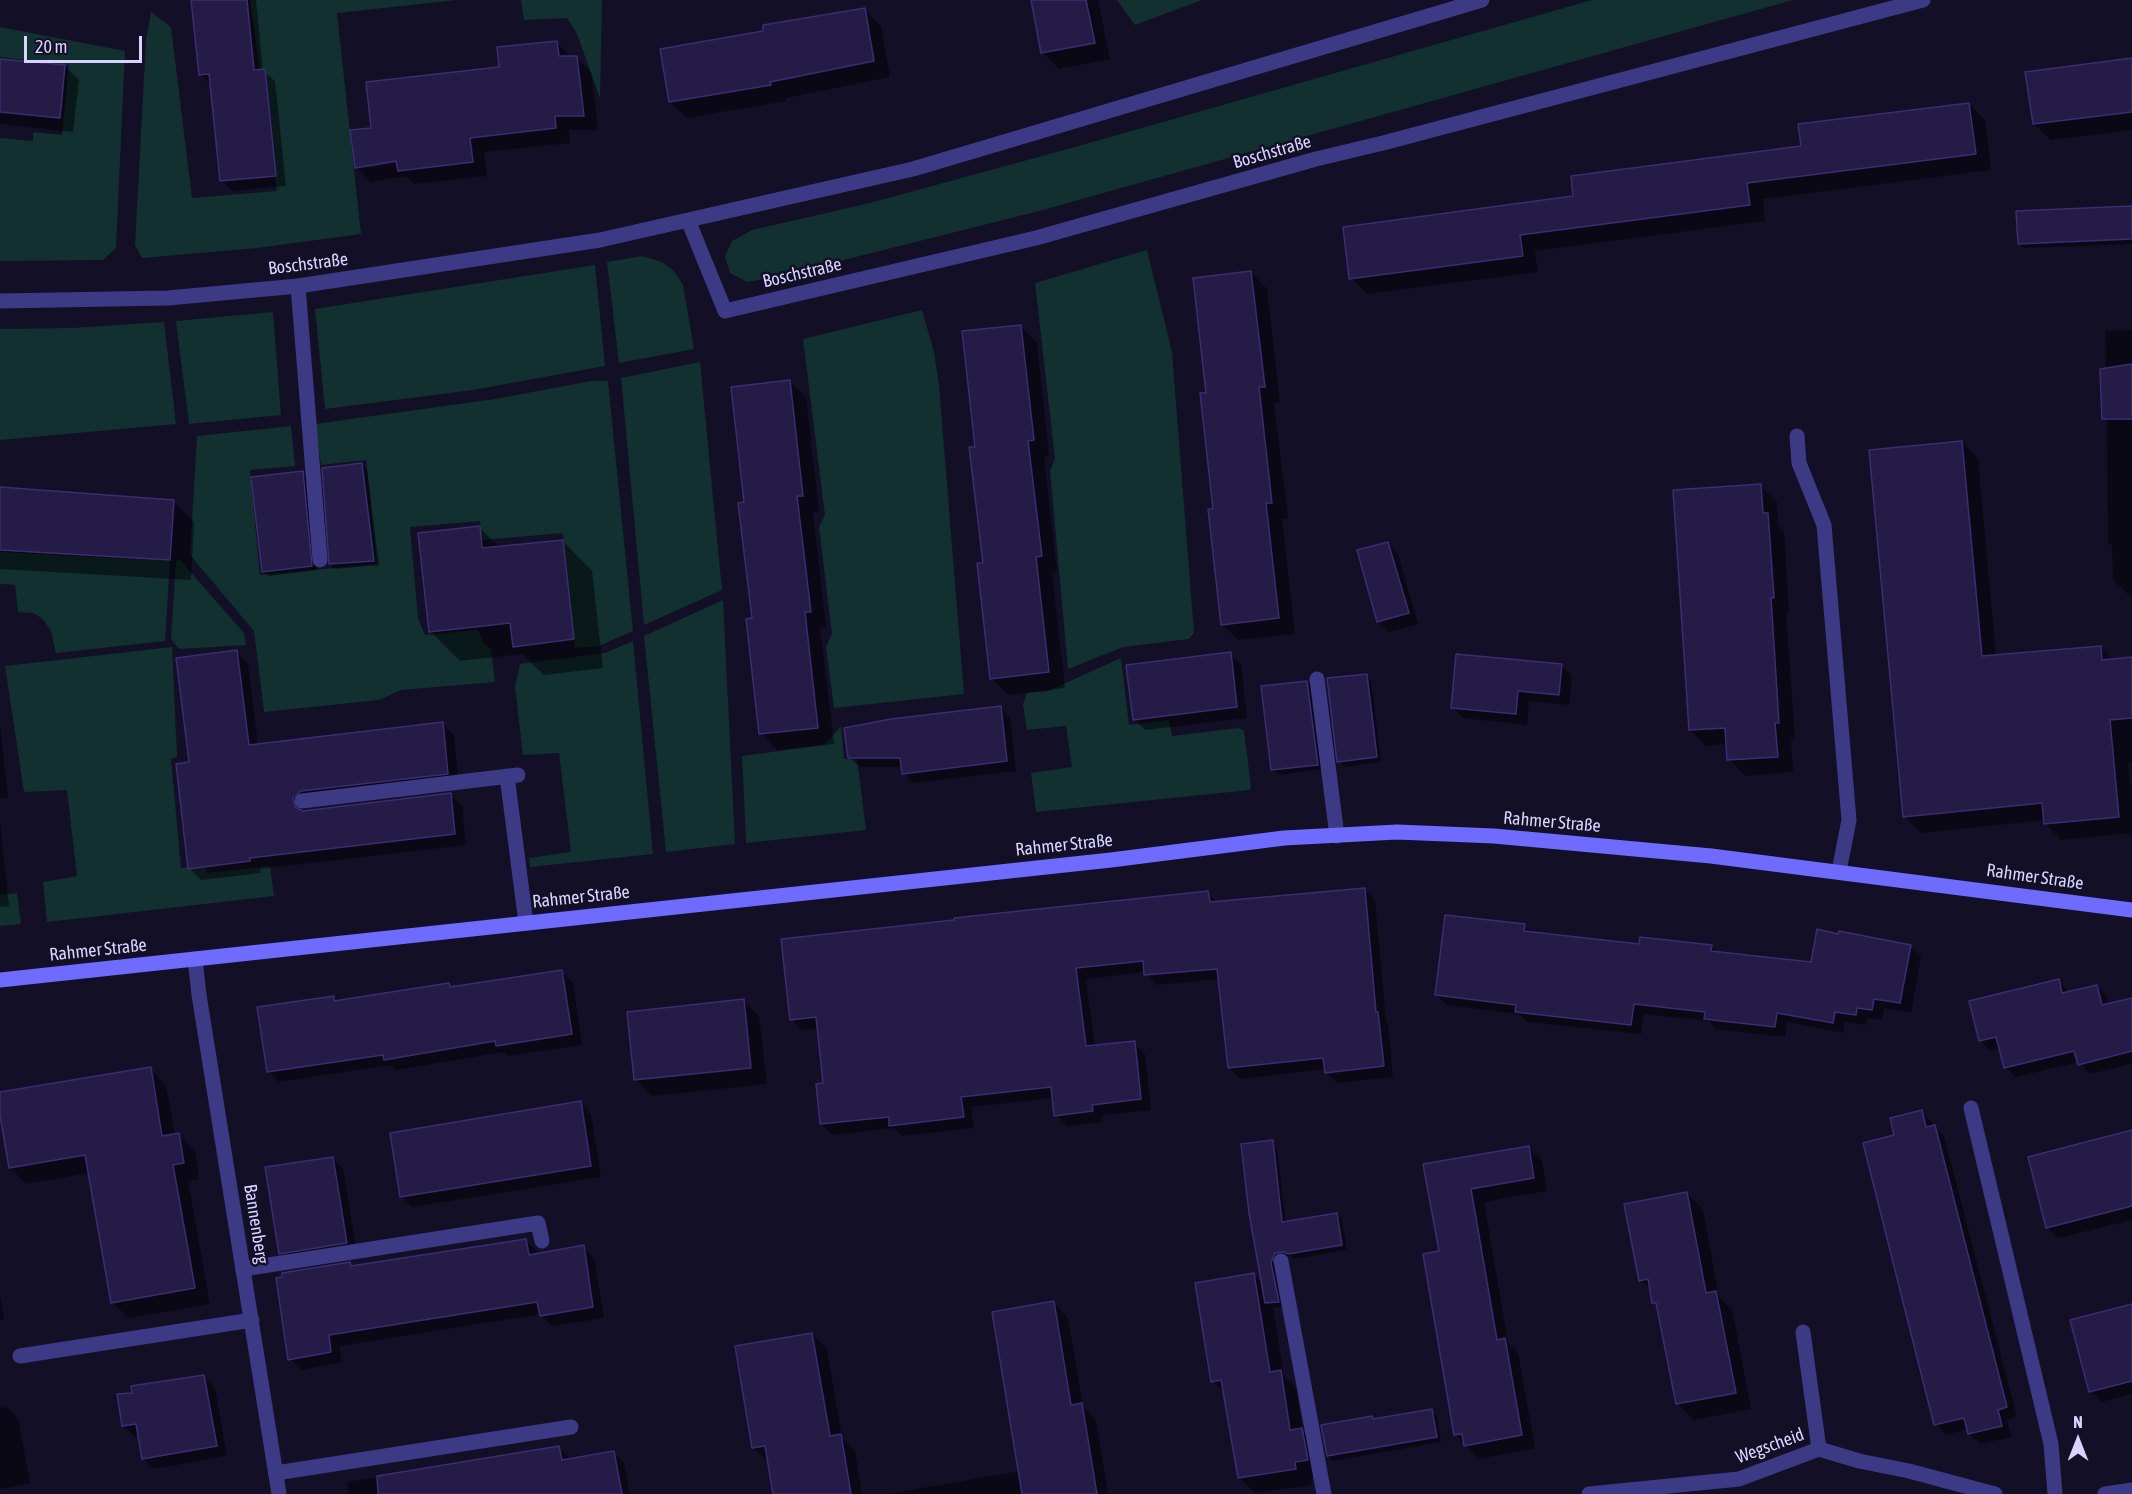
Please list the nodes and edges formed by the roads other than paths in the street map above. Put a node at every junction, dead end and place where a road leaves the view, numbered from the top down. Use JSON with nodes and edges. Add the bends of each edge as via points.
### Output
{"nodes":[{"id":1,"x":1482,"y":0,"type":"edge"},
{"id":2,"x":1923,"y":0,"type":"edge"},
{"id":3,"x":688,"y":220,"type":"junction"},
{"id":4,"x":298,"y":286,"type":"junction"},
{"id":5,"x":0,"y":301,"type":"edge"},
{"id":6,"x":1797,"y":436,"type":"dead end"},
{"id":7,"x":320,"y":560,"type":"dead end"},
{"id":8,"x":1317,"y":679,"type":"dead end"},
{"id":9,"x":302,"y":801,"type":"dead end"},
{"id":10,"x":1337,"y":836,"type":"junction"},
{"id":11,"x":1839,"y":871,"type":"junction"},
{"id":12,"x":2132,"y":910,"type":"edge"},
{"id":13,"x":526,"y":923,"type":"junction"},
{"id":14,"x":195,"y":959,"type":"junction"},
{"id":15,"x":0,"y":980,"type":"edge"},
{"id":16,"x":1971,"y":1108,"type":"dead end"},
{"id":17,"x":542,"y":1241,"type":"dead end"},
{"id":18,"x":1281,"y":1261,"type":"dead end"},
{"id":19,"x":243,"y":1269,"type":"junction"},
{"id":20,"x":252,"y":1320,"type":"junction"},
{"id":21,"x":1803,"y":1332,"type":"dead end"},
{"id":22,"x":20,"y":1356,"type":"dead end"},
{"id":23,"x":571,"y":1427,"type":"dead end"},
{"id":24,"x":1820,"y":1449,"type":"junction"},
{"id":25,"x":276,"y":1473,"type":"junction"},
{"id":26,"x":2132,"y":1490,"type":"edge"},
{"id":27,"x":279,"y":1494,"type":"edge"},
{"id":28,"x":1324,"y":1494,"type":"edge"},
{"id":29,"x":1589,"y":1494,"type":"edge"},
{"id":30,"x":1995,"y":1494,"type":"edge"},
{"id":31,"x":2055,"y":1494,"type":"edge"},
{"id":32,"x":2105,"y":1494,"type":"edge"}],
"edges":[{"from":1,"to":3,"type":"street","name":"Boschstraße","via":[[913,169]]},
{"from":2,"to":3,"type":"street","name":"Boschstraße","via":[[1316,159],[1036,238],[725,311]]},
{"from":3,"to":4,"type":"street","name":"Boschstraße","via":[[600,240]]},
{"from":4,"to":5,"type":"street","name":"Boschstraße","via":[[158,299]]},
{"from":4,"to":7,"type":"street"},
{"from":6,"to":11,"type":"street","via":[[1799,463],[1824,525],[1849,820]]},
{"from":8,"to":10,"type":"street"},
{"from":9,"to":13,"type":"street","via":[[513,776]]},
{"from":10,"to":11,"type":"main road","name":"Rahmer Straße","via":[[1398,832],[1494,836]]},
{"from":10,"to":13,"type":"main road","name":"Rahmer Straße","via":[[1284,838]]},
{"from":11,"to":12,"type":"main road","name":"Rahmer Straße"},
{"from":13,"to":14,"type":"main road","name":"Rahmer Straße"},
{"from":14,"to":15,"type":"main road","name":"Rahmer Straße"},
{"from":14,"to":19,"type":"street","name":"Bannenberg"},
{"from":16,"to":31,"type":"street","via":[[2051,1444]]},
{"from":17,"to":19,"type":"street","via":[[538,1223]]},
{"from":18,"to":28,"type":"street"},
{"from":19,"to":20,"type":"street","name":"Bannenberg"},
{"from":20,"to":22,"type":"street"},
{"from":20,"to":25,"type":"street","name":"Bannenberg"},
{"from":21,"to":24,"type":"street"},
{"from":23,"to":25,"type":"street"},
{"from":24,"to":29,"type":"street","name":"Wegscheid","via":[[1739,1479]]},
{"from":24,"to":30,"type":"street","name":"Wegscheid"},
{"from":25,"to":27,"type":"street","name":"Bannenberg"},
{"from":26,"to":32,"type":"street"}]}
